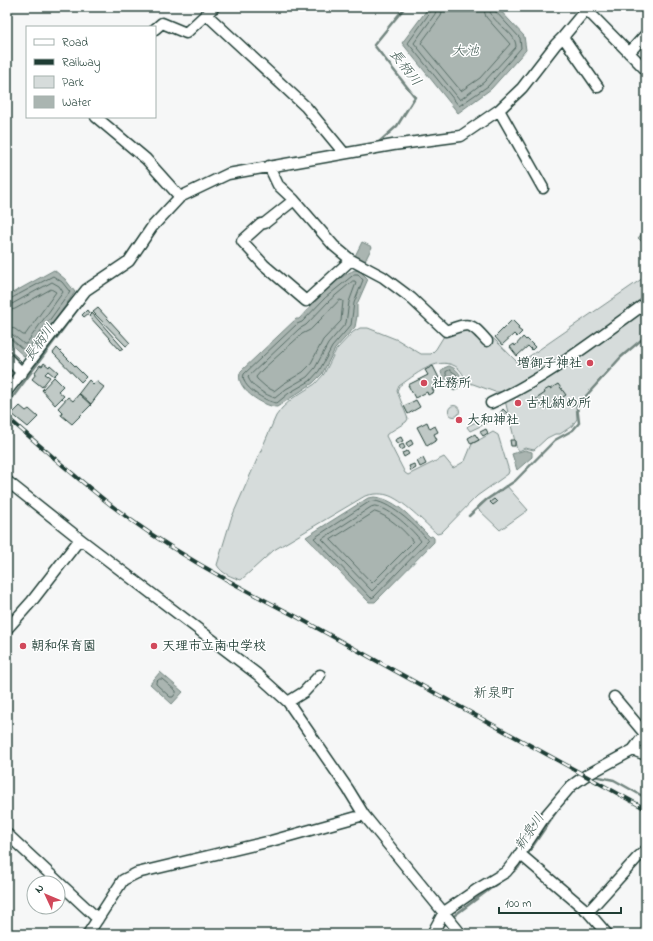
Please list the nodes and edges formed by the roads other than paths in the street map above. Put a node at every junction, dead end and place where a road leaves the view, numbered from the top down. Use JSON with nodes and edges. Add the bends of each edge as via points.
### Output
{"nodes":[{"id":1,"x":586,"y":8,"type":"edge"},
{"id":2,"x":211,"y":11,"type":"edge"},
{"id":3,"x":156,"y":28,"type":"edge"},
{"id":4,"x":646,"y":34,"type":"edge"},
{"id":5,"x":563,"y":37,"type":"junction"},
{"id":6,"x":629,"y":53,"type":"junction"},
{"id":7,"x":646,"y":70,"type":"edge"},
{"id":8,"x":598,"y":87,"type":"dead end"},
{"id":9,"x":499,"y":110,"type":"junction"},
{"id":10,"x":97,"y":118,"type":"edge"},
{"id":11,"x":344,"y":154,"type":"junction"},
{"id":12,"x":268,"y":166,"type":"junction"},
{"id":13,"x":543,"y":188,"type":"dead end"},
{"id":14,"x":180,"y":197,"type":"junction"},
{"id":15,"x":294,"y":200,"type":"junction"},
{"id":16,"x":351,"y":260,"type":"junction"},
{"id":17,"x":646,"y":303,"type":"edge"},
{"id":18,"x":487,"y":341,"type":"dead end"},
{"id":19,"x":7,"y":358,"type":"edge"},
{"id":20,"x":22,"y":372,"type":"junction"},
{"id":21,"x":7,"y":391,"type":"edge"},
{"id":22,"x":491,"y":403,"type":"dead end"},
{"id":23,"x":7,"y":481,"type":"edge"},
{"id":24,"x":80,"y":539,"type":"junction"},
{"id":25,"x":7,"y":629,"type":"edge"},
{"id":26,"x":320,"y":675,"type":"dead end"},
{"id":27,"x":614,"y":697,"type":"dead end"},
{"id":28,"x":288,"y":702,"type":"junction"},
{"id":29,"x":633,"y":750,"type":"junction"},
{"id":30,"x":646,"y":755,"type":"edge"},
{"id":31,"x":364,"y":815,"type":"junction"},
{"id":32,"x":7,"y":834,"type":"edge"},
{"id":33,"x":646,"y":850,"type":"edge"},
{"id":34,"x":520,"y":854,"type":"junction"},
{"id":35,"x":588,"y":912,"type":"junction"},
{"id":36,"x":448,"y":917,"type":"junction"},
{"id":37,"x":98,"y":919,"type":"junction"},
{"id":38,"x":88,"y":934,"type":"edge"},
{"id":39,"x":432,"y":934,"type":"edge"},
{"id":40,"x":461,"y":934,"type":"edge"},
{"id":41,"x":607,"y":934,"type":"edge"}],
"edges":[{"from":1,"to":5,"type":"street"},
{"from":1,"to":6,"type":"street"},
{"from":2,"to":3,"type":"street","via":[[186,33],[162,23]]},
{"from":2,"to":11,"type":"street","via":[[306,107]]},
{"from":4,"to":6,"type":"street"},
{"from":5,"to":8,"type":"street"},
{"from":5,"to":9,"type":"street","via":[[522,88]]},
{"from":6,"to":7,"type":"street"},
{"from":9,"to":11,"type":"street","via":[[461,136]]},
{"from":9,"to":13,"type":"street"},
{"from":10,"to":14,"type":"street","via":[[146,159]]},
{"from":11,"to":12,"type":"street"},
{"from":12,"to":14,"type":"street","via":[[228,174]]},
{"from":12,"to":15,"type":"street","via":[[278,185]]},
{"from":14,"to":20,"type":"street","via":[[152,227],[129,261],[86,290]]},
{"from":15,"to":16,"type":"street","via":[[334,246]]},
{"from":15,"to":16,"type":"street","via":[[242,241],[258,259],[306,301]]},
{"from":16,"to":18,"type":"street","via":[[388,281],[446,331],[464,324],[475,328]]},
{"from":17,"to":22,"type":"street","via":[[568,360],[512,394]]},
{"from":19,"to":20,"type":"street"},
{"from":20,"to":21,"type":"street"},
{"from":23,"to":24,"type":"street"},
{"from":24,"to":25,"type":"street"},
{"from":24,"to":28,"type":"street","via":[[257,674]]},
{"from":26,"to":28,"type":"street","via":[[304,692]]},
{"from":27,"to":29,"type":"street","via":[[645,734]]},
{"from":28,"to":31,"type":"street"},
{"from":29,"to":30,"type":"street"},
{"from":29,"to":34,"type":"street","via":[[571,786],[543,819]]},
{"from":31,"to":36,"type":"street"},
{"from":31,"to":37,"type":"street","via":[[131,875],[123,880]]},
{"from":32,"to":37,"type":"street"},
{"from":33,"to":35,"type":"street"},
{"from":34,"to":35,"type":"street"},
{"from":34,"to":36,"type":"street","via":[[506,872],[476,890]]},
{"from":35,"to":41,"type":"street"},
{"from":36,"to":39,"type":"street"},
{"from":36,"to":40,"type":"street"},
{"from":37,"to":38,"type":"street"}]}
